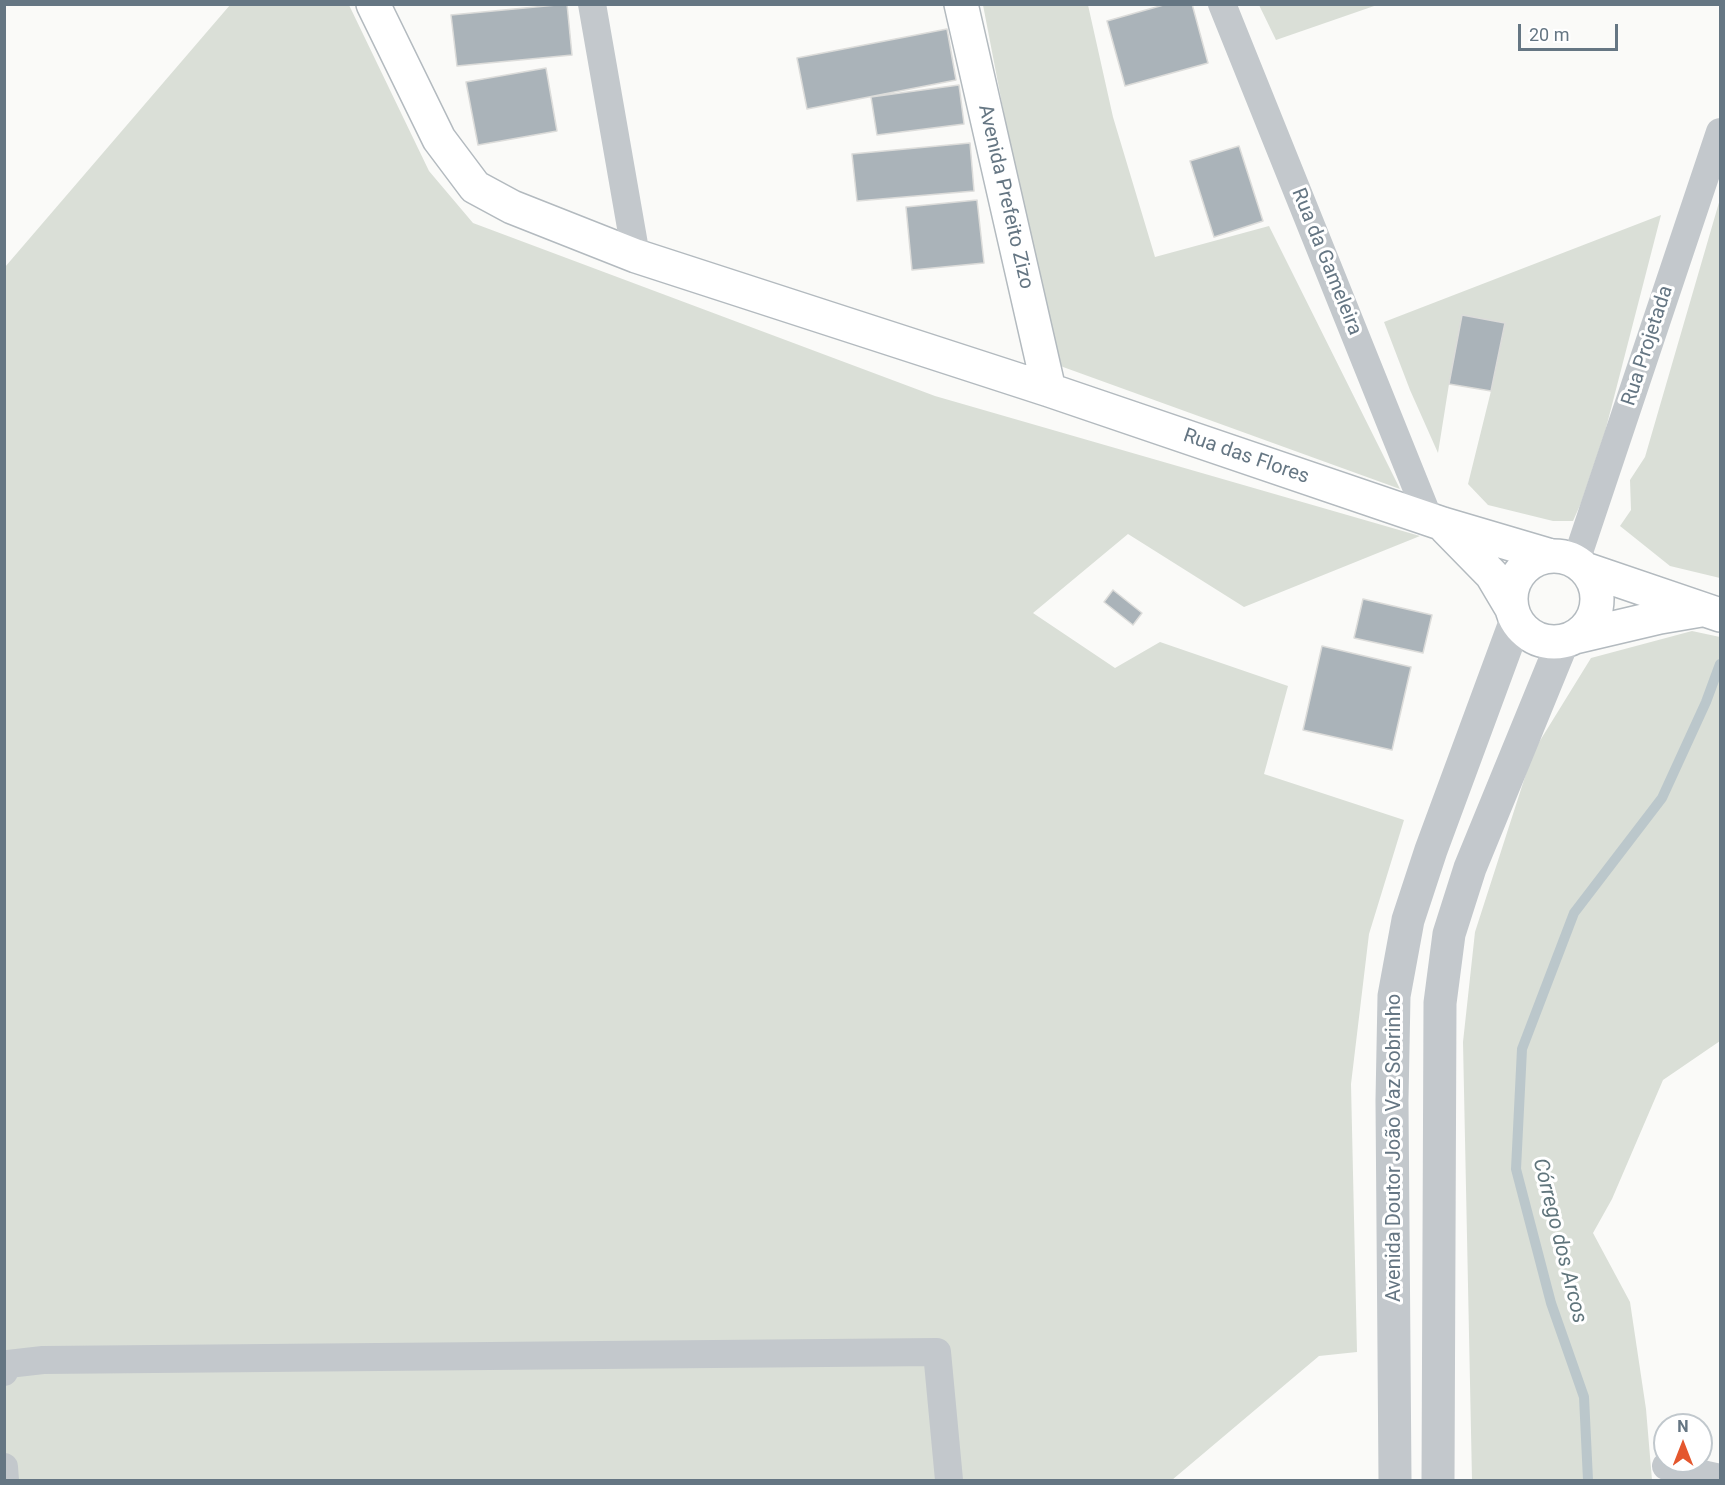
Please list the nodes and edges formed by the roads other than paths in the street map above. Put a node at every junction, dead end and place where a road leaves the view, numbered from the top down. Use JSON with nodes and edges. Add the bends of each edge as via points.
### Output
{"nodes":[{"id":1,"x":373,"y":4,"type":"edge"},
{"id":2,"x":592,"y":4,"type":"edge"},
{"id":3,"x":961,"y":4,"type":"edge"},
{"id":4,"x":1222,"y":4,"type":"edge"},
{"id":5,"x":1720,"y":132,"type":"edge"},
{"id":6,"x":636,"y":255,"type":"junction"},
{"id":7,"x":1049,"y":390,"type":"junction"},
{"id":8,"x":1436,"y":522,"type":"junction"},
{"id":9,"x":1571,"y":562,"type":"junction"},
{"id":10,"x":1713,"y":613,"type":"edge"},
{"id":11,"x":1514,"y":614,"type":"junction"},
{"id":12,"x":1569,"y":639,"type":"junction"},
{"id":13,"x":4,"y":1372,"type":"edge"},
{"id":14,"x":4,"y":1467,"type":"edge"},
{"id":15,"x":1698,"y":1473,"type":"edge"},
{"id":16,"x":1720,"y":1478,"type":"edge"},
{"id":17,"x":5,"y":1480,"type":"edge"},
{"id":18,"x":949,"y":1480,"type":"edge"},
{"id":19,"x":1395,"y":1480,"type":"edge"},
{"id":20,"x":1438,"y":1480,"type":"edge"}],
"edges":[{"from":1,"to":6,"type":"main road","name":"Rua das Flores","via":[[439,139],[475,187],[512,207]]},
{"from":2,"to":6,"type":"street"},
{"from":3,"to":7,"type":"main road","name":"Avenida Prefeito Zizo"},
{"from":4,"to":8,"type":"street","name":"Rua da Gameleira"},
{"from":5,"to":9,"type":"street","name":"Rua Projetada"},
{"from":6,"to":7,"type":"main road","name":"Rua das Flores"},
{"from":7,"to":8,"type":"main road","name":"Rua das Flores"},
{"from":8,"to":9,"type":"main road"},
{"from":8,"to":11,"type":"main road","via":[[1492,575]]},
{"from":9,"to":10,"type":"main road"},
{"from":9,"to":11,"type":"main road","via":[[1535,560],[1523,568],[1511,593]]},
{"from":9,"to":12,"type":"main road","via":[[1594,581],[1598,607],[1586,629]]},
{"from":10,"to":12,"type":"main road","via":[[1660,617]]},
{"from":11,"to":12,"type":"main road","via":[[1525,631],[1536,638],[1549,642]]},
{"from":11,"to":19,"type":"street","name":"Avenida Doutor João Vaz Sobrinho","via":[[1408,920],[1394,996]]},
{"from":12,"to":20,"type":"street","via":[[1470,868],[1449,934],[1440,1003]]},
{"from":13,"to":18,"type":"street","via":[[8,1364],[43,1360],[937,1352]]},
{"from":14,"to":17,"type":"street"},
{"from":15,"to":16,"type":"street"}]}
